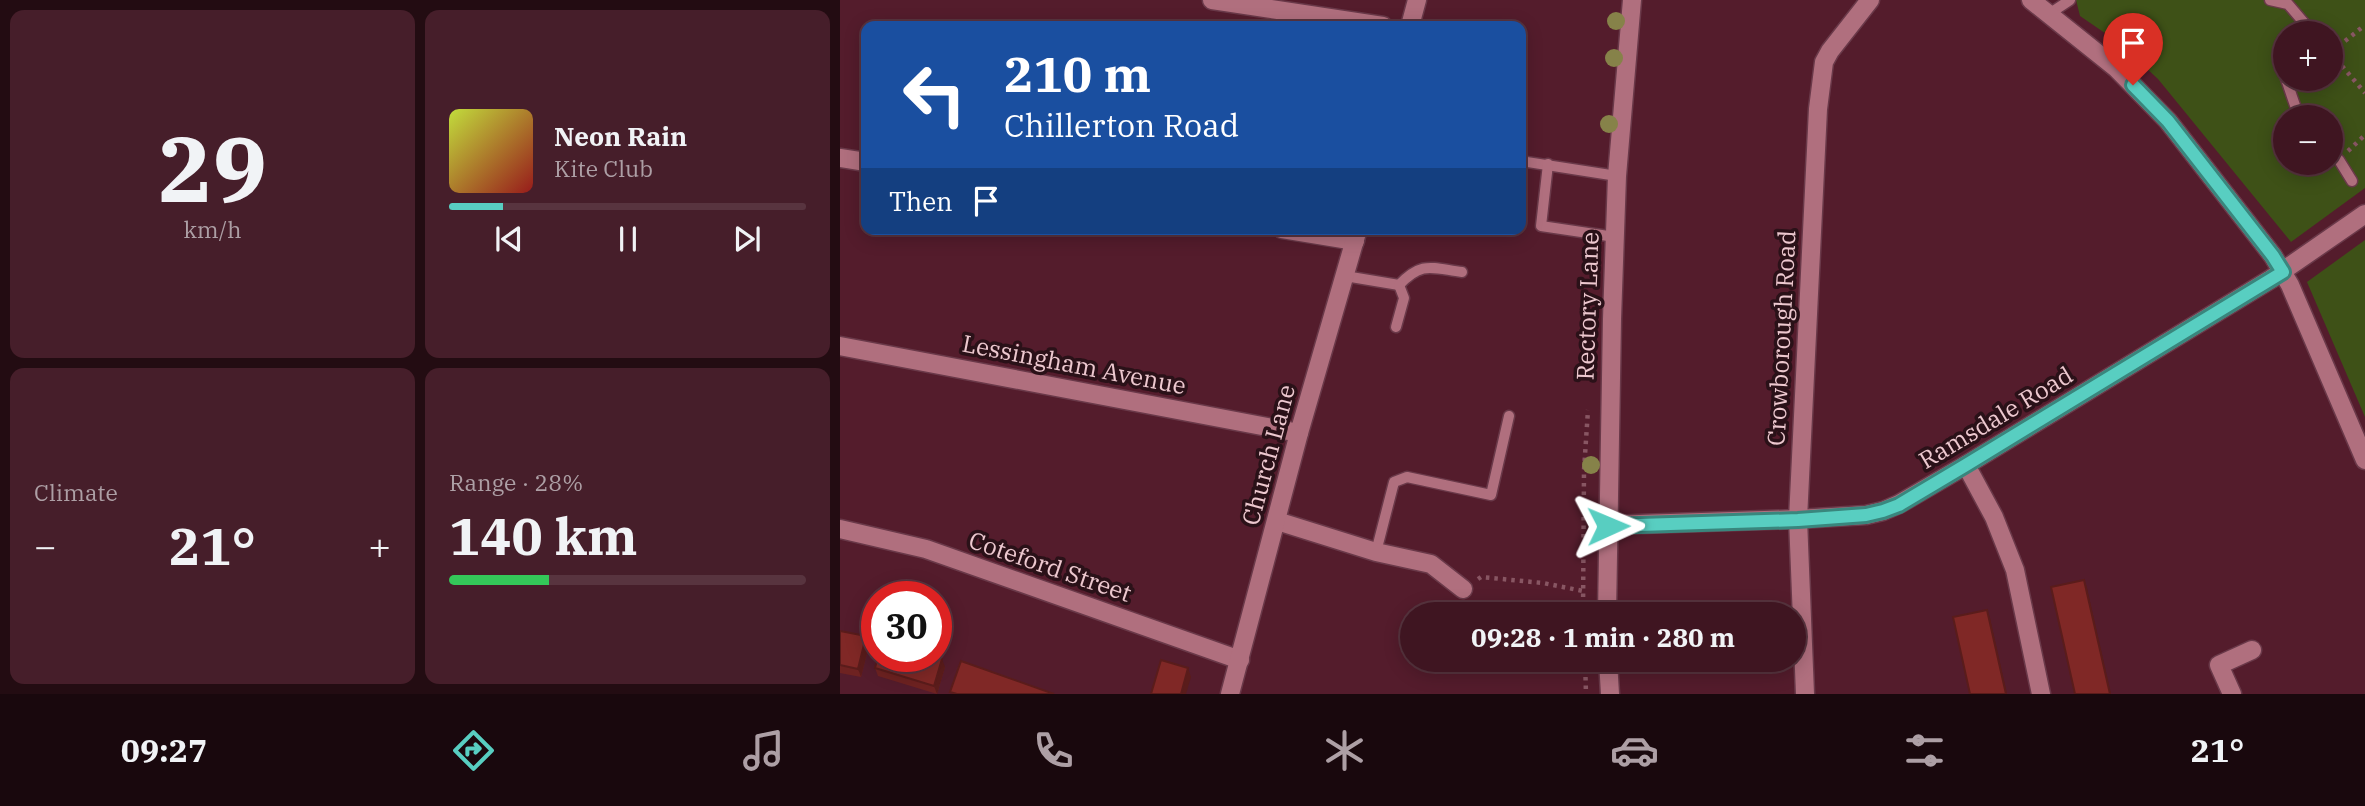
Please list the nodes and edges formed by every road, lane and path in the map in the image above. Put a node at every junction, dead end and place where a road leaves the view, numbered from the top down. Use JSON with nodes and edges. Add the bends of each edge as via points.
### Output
{"nodes":[{"id":1,"x":1212,"y":0,"type":"edge"},
{"id":2,"x":1418,"y":0,"type":"edge"},
{"id":3,"x":1632,"y":0,"type":"edge"},
{"id":4,"x":1870,"y":0,"type":"edge"},
{"id":5,"x":2031,"y":0,"type":"edge"},
{"id":6,"x":2070,"y":0,"type":"edge"},
{"id":7,"x":2270,"y":0,"type":"edge"},
{"id":8,"x":2049,"y":14,"type":"junction"},
{"id":9,"x":1350,"y":21,"type":"edge"},
{"id":10,"x":1412,"y":21,"type":"edge"},
{"id":11,"x":2302,"y":21,"type":"edge"},
{"id":12,"x":2365,"y":25,"type":"edge"},
{"id":13,"x":2343,"y":43,"type":"edge"},
{"id":14,"x":2343,"y":66,"type":"edge"},
{"id":15,"x":2365,"y":93,"type":"edge"},
{"id":16,"x":840,"y":158,"type":"edge"},
{"id":17,"x":861,"y":161,"type":"edge"},
{"id":18,"x":1526,"y":162,"type":"edge"},
{"id":19,"x":1548,"y":164,"type":"junction"},
{"id":20,"x":2343,"y":166,"type":"edge"},
{"id":21,"x":1617,"y":176,"type":"junction"},
{"id":22,"x":2352,"y":181,"type":"dead end"},
{"id":23,"x":2365,"y":214,"type":"edge"},
{"id":24,"x":1356,"y":235,"type":"edge"},
{"id":25,"x":1615,"y":237,"type":"junction"},
{"id":26,"x":1462,"y":272,"type":"dead end"},
{"id":27,"x":2283,"y":272,"type":"junction"},
{"id":28,"x":1345,"y":276,"type":"junction"},
{"id":29,"x":1399,"y":285,"type":"junction"},
{"id":30,"x":1396,"y":327,"type":"dead end"},
{"id":31,"x":840,"y":346,"type":"edge"},
{"id":32,"x":1509,"y":416,"type":"dead end"},
{"id":33,"x":1300,"y":433,"type":"junction"},
{"id":34,"x":2365,"y":460,"type":"edge"},
{"id":35,"x":1966,"y":465,"type":"junction"},
{"id":36,"x":1584,"y":470,"type":"dead end"},
{"id":37,"x":1798,"y":520,"type":"junction"},
{"id":38,"x":1277,"y":521,"type":"junction"},
{"id":39,"x":1608,"y":526,"type":"junction"},
{"id":40,"x":840,"y":528,"type":"edge"},
{"id":41,"x":1376,"y":552,"type":"junction"},
{"id":42,"x":1463,"y":589,"type":"joint"},
{"id":43,"x":1583,"y":591,"type":"junction"},
{"id":44,"x":1583,"y":602,"type":"edge"},
{"id":45,"x":1607,"y":602,"type":"edge"},
{"id":46,"x":2252,"y":650,"type":"dead end"},
{"id":47,"x":1240,"y":660,"type":"junction"},
{"id":48,"x":1585,"y":672,"type":"edge"},
{"id":49,"x":1609,"y":672,"type":"edge"},
{"id":50,"x":1230,"y":694,"type":"edge"},
{"id":51,"x":1586,"y":694,"type":"edge"},
{"id":52,"x":1610,"y":694,"type":"edge"},
{"id":53,"x":1805,"y":694,"type":"edge"},
{"id":54,"x":2041,"y":694,"type":"edge"},
{"id":55,"x":2232,"y":694,"type":"edge"}],
"edges":[{"from":1,"to":9,"type":"street"},
{"from":2,"to":10,"type":"street"},
{"from":3,"to":21,"type":"street","name":"Rectory Lane"},
{"from":4,"to":37,"type":"street","name":"Crowborough Road","via":[[1830,51],[1822,74]]},
{"from":5,"to":8,"type":"street"},
{"from":6,"to":8,"type":"lane"},
{"from":7,"to":11,"type":"lane","via":[[2288,4]]},
{"from":8,"to":27,"type":"street","via":[[2116,68],[2168,121]]},
{"from":12,"to":13,"type":"path"},
{"from":14,"to":15,"type":"path"},
{"from":16,"to":17,"type":"street"},
{"from":18,"to":19,"type":"lane"},
{"from":19,"to":21,"type":"lane"},
{"from":19,"to":25,"type":"lane","via":[[1541,226]]},
{"from":20,"to":22,"type":"lane"},
{"from":21,"to":25,"type":"street","name":"Rectory Lane"},
{"from":23,"to":27,"type":"street","name":"Ramsdale Road"},
{"from":24,"to":28,"type":"street","name":"Church Lane"},
{"from":25,"to":39,"type":"street","name":"Rectory Lane"},
{"from":26,"to":29,"type":"lane","via":[[1424,267]]},
{"from":27,"to":34,"type":"street"},
{"from":27,"to":35,"type":"street","name":"Ramsdale Road"},
{"from":28,"to":29,"type":"lane"},
{"from":28,"to":33,"type":"street","name":"Church Lane"},
{"from":29,"to":30,"type":"lane","via":[[1404,298]]},
{"from":31,"to":33,"type":"street","name":"Lessingham Avenue"},
{"from":32,"to":41,"type":"lane","via":[[1491,495],[1407,477],[1394,482]]},
{"from":33,"to":38,"type":"street","name":"Church Lane"},
{"from":35,"to":37,"type":"street","name":"Ramsdale Road","via":[[1883,511]]},
{"from":35,"to":54,"type":"street","via":[[2015,570]]},
{"from":36,"to":43,"type":"path"},
{"from":37,"to":39,"type":"street","name":"Ramsdale Road"},
{"from":37,"to":53,"type":"street","name":"Crowborough Road"},
{"from":38,"to":41,"type":"street"},
{"from":38,"to":47,"type":"street","name":"Church Lane"},
{"from":39,"to":45,"type":"street","name":"Rectory Lane"},
{"from":40,"to":47,"type":"street","name":"Coteford Street","via":[[926,549]]},
{"from":41,"to":42,"type":"street","via":[[1431,564]]},
{"from":42,"to":43,"type":"path","via":[[1480,577]]},
{"from":43,"to":44,"type":"path"},
{"from":46,"to":55,"type":"street","via":[[2219,665]]},
{"from":47,"to":50,"type":"street","name":"Church Lane"},
{"from":48,"to":51,"type":"path"},
{"from":49,"to":52,"type":"street"}]}
